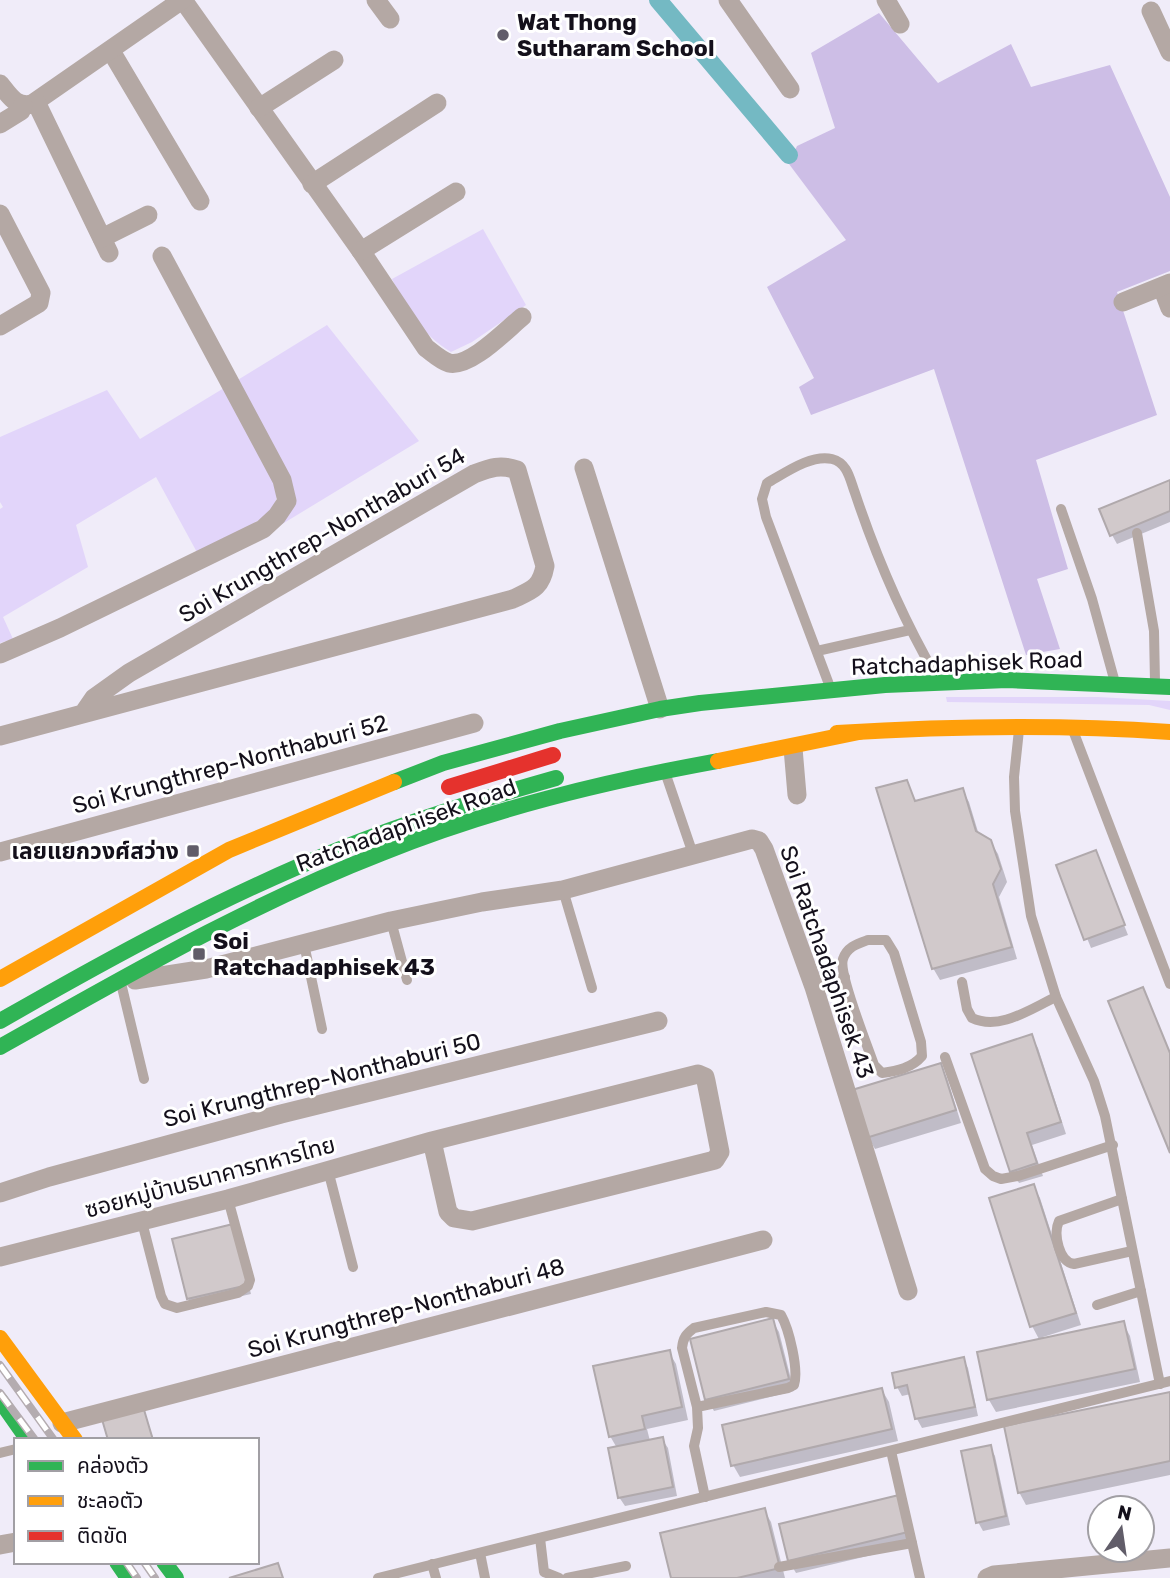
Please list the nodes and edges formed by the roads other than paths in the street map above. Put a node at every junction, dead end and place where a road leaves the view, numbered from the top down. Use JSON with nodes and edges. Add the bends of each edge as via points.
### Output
{"nodes":[{"id":1,"x":182,"y":0,"type":"edge"},
{"id":2,"x":376,"y":0,"type":"edge"},
{"id":3,"x":728,"y":0,"type":"edge"},
{"id":4,"x":886,"y":0,"type":"edge"},
{"id":5,"x":1151,"y":11,"type":"dead end"},
{"id":6,"x":390,"y":19,"type":"dead end"},
{"id":7,"x":900,"y":24,"type":"dead end"},
{"id":8,"x":1168,"y":43,"type":"edge"},
{"id":9,"x":111,"y":51,"type":"junction"},
{"id":10,"x":334,"y":60,"type":"dead end"},
{"id":11,"x":0,"y":84,"type":"edge"},
{"id":12,"x":790,"y":89,"type":"dead end"},
{"id":13,"x":437,"y":103,"type":"dead end"},
{"id":14,"x":29,"y":104,"type":"junction"},
{"id":15,"x":259,"y":108,"type":"junction"},
{"id":16,"x":0,"y":124,"type":"edge"},
{"id":17,"x":312,"y":184,"type":"junction"},
{"id":18,"x":456,"y":192,"type":"dead end"},
{"id":19,"x":200,"y":201,"type":"dead end"},
{"id":20,"x":0,"y":214,"type":"edge"},
{"id":21,"x":148,"y":215,"type":"dead end"},
{"id":22,"x":361,"y":250,"type":"junction"},
{"id":23,"x":162,"y":256,"type":"dead end"},
{"id":24,"x":1166,"y":285,"type":"edge"},
{"id":25,"x":1123,"y":302,"type":"dead end"},
{"id":26,"x":1170,"y":308,"type":"edge"},
{"id":27,"x":522,"y":317,"type":"dead end"},
{"id":28,"x":0,"y":326,"type":"edge"},
{"id":29,"x":584,"y":468,"type":"dead end"},
{"id":30,"x":1061,"y":509,"type":"dead end"},
{"id":31,"x":1137,"y":533,"type":"dead end"},
{"id":32,"x":910,"y":630,"type":"junction"},
{"id":33,"x":817,"y":651,"type":"junction"},
{"id":34,"x":0,"y":654,"type":"edge"},
{"id":35,"x":940,"y":683,"type":"junction"},
{"id":36,"x":1115,"y":683,"type":"junction"},
{"id":37,"x":1163,"y":687,"type":"edge"},
{"id":38,"x":831,"y":690,"type":"junction"},
{"id":39,"x":766,"y":698,"type":"junction"},
{"id":40,"x":660,"y":709,"type":"junction"},
{"id":41,"x":83,"y":714,"type":"junction"},
{"id":42,"x":697,"y":720,"type":"dead end"},
{"id":43,"x":474,"y":723,"type":"dead end"},
{"id":44,"x":1019,"y":725,"type":"junction"},
{"id":45,"x":1071,"y":726,"type":"junction"},
{"id":46,"x":859,"y":732,"type":"junction"},
{"id":47,"x":1170,"y":732,"type":"edge"},
{"id":48,"x":0,"y":736,"type":"edge"},
{"id":49,"x":727,"y":743,"type":"dead end"},
{"id":50,"x":793,"y":748,"type":"junction"},
{"id":51,"x":559,"y":753,"type":"dead end"},
{"id":52,"x":664,"y":770,"type":"junction"},
{"id":53,"x":563,"y":776,"type":"dead end"},
{"id":54,"x":438,"y":791,"type":"dead end"},
{"id":55,"x":797,"y":795,"type":"dead end"},
{"id":56,"x":0,"y":852,"type":"edge"},
{"id":57,"x":693,"y":854,"type":"junction"},
{"id":58,"x":564,"y":890,"type":"junction"},
{"id":59,"x":391,"y":921,"type":"junction"},
{"id":60,"x":94,"y":926,"type":"junction"},
{"id":61,"x":304,"y":944,"type":"junction"},
{"id":62,"x":845,"y":977,"type":"junction"},
{"id":63,"x":0,"y":979,"type":"edge"},
{"id":64,"x":407,"y":979,"type":"dead end"},
{"id":65,"x":120,"y":981,"type":"junction"},
{"id":66,"x":962,"y":982,"type":"dead end"},
{"id":67,"x":1170,"y":984,"type":"edge"},
{"id":68,"x":814,"y":987,"type":"junction"},
{"id":69,"x":592,"y":988,"type":"dead end"},
{"id":70,"x":1056,"y":998,"type":"junction"},
{"id":71,"x":0,"y":1021,"type":"edge"},
{"id":72,"x":658,"y":1021,"type":"dead end"},
{"id":73,"x":322,"y":1029,"type":"dead end"},
{"id":74,"x":0,"y":1047,"type":"edge"},
{"id":75,"x":945,"y":1057,"type":"dead end"},
{"id":76,"x":144,"y":1079,"type":"dead end"},
{"id":77,"x":432,"y":1141,"type":"junction"},
{"id":78,"x":1113,"y":1145,"type":"junction"},
{"id":79,"x":328,"y":1170,"type":"junction"},
{"id":80,"x":0,"y":1193,"type":"edge"},
{"id":81,"x":228,"y":1199,"type":"junction"},
{"id":82,"x":1122,"y":1199,"type":"junction"},
{"id":83,"x":142,"y":1223,"type":"junction"},
{"id":84,"x":763,"y":1240,"type":"dead end"},
{"id":85,"x":1132,"y":1251,"type":"junction"},
{"id":86,"x":0,"y":1257,"type":"edge"},
{"id":87,"x":353,"y":1267,"type":"dead end"},
{"id":88,"x":908,"y":1291,"type":"dead end"},
{"id":89,"x":1141,"y":1291,"type":"junction"},
{"id":90,"x":1097,"y":1305,"type":"dead end"},
{"id":91,"x":0,"y":1338,"type":"edge"},
{"id":92,"x":1165,"y":1382,"type":"edge"},
{"id":93,"x":2,"y":1406,"type":"edge"},
{"id":94,"x":697,"y":1407,"type":"junction"},
{"id":95,"x":62,"y":1423,"type":"junction"},
{"id":96,"x":26,"y":1438,"type":"edge"},
{"id":97,"x":73,"y":1438,"type":"edge"},
{"id":98,"x":891,"y":1451,"type":"junction"},
{"id":99,"x":705,"y":1497,"type":"junction"},
{"id":100,"x":540,"y":1538,"type":"junction"},
{"id":101,"x":912,"y":1543,"type":"junction"},
{"id":102,"x":480,"y":1553,"type":"junction"},
{"id":103,"x":1170,"y":1558,"type":"edge"},
{"id":104,"x":432,"y":1564,"type":"junction"},
{"id":105,"x":626,"y":1566,"type":"dead end"},
{"id":106,"x":779,"y":1567,"type":"dead end"},
{"id":107,"x":378,"y":1578,"type":"edge"},
{"id":108,"x":436,"y":1578,"type":"edge"},
{"id":109,"x":485,"y":1578,"type":"edge"},
{"id":110,"x":559,"y":1578,"type":"edge"},
{"id":111,"x":567,"y":1578,"type":"edge"},
{"id":112,"x":920,"y":1578,"type":"edge"},
{"id":113,"x":987,"y":1578,"type":"edge"}],
"edges":[{"from":1,"to":9,"type":"street"},
{"from":1,"to":15,"type":"street"},
{"from":2,"to":6,"type":"street"},
{"from":3,"to":12,"type":"street"},
{"from":4,"to":7,"type":"street"},
{"from":5,"to":8,"type":"street"},
{"from":9,"to":14,"type":"street"},
{"from":9,"to":19,"type":"street"},
{"from":10,"to":15,"type":"street"},
{"from":11,"to":14,"type":"street","via":[[15,102]]},
{"from":13,"to":17,"type":"street"},
{"from":14,"to":16,"type":"street"},
{"from":14,"to":21,"type":"street","via":[[105,245]]},
{"from":15,"to":17,"type":"street"},
{"from":17,"to":22,"type":"street"},
{"from":18,"to":22,"type":"street"},
{"from":20,"to":28,"type":"street","via":[[41,293],[39,303]]},
{"from":22,"to":27,"type":"street","via":[[426,348],[438,358],[451,363],[469,360]]},
{"from":23,"to":34,"type":"street","via":[[282,480],[287,501],[263,529]]},
{"from":24,"to":25,"type":"street"},
{"from":24,"to":26,"type":"street"},
{"from":29,"to":40,"type":"street"},
{"from":30,"to":36,"type":"lane"},
{"from":31,"to":37,"type":"lane"},
{"from":32,"to":33,"type":"lane"},
{"from":32,"to":33,"type":"lane","via":[[846,468],[835,459],[822,459],[767,482],[762,499]]},
{"from":32,"to":35,"type":"lane"},
{"from":33,"to":38,"type":"lane"},
{"from":35,"to":36,"type":"main road","name":"Ratchadaphisek Road"},
{"from":35,"to":38,"type":"main road","name":"Ratchadaphisek Road"},
{"from":36,"to":37,"type":"main road","name":"Ratchadaphisek Road"},
{"from":38,"to":39,"type":"main road","name":"Ratchadaphisek Road"},
{"from":39,"to":40,"type":"main road","name":"Ratchadaphisek Road"},
{"from":39,"to":42,"type":"main road","name":"Ratchadaphisek Road"},
{"from":40,"to":60,"type":"main road","name":"Ratchadaphisek Road","via":[[504,745],[430,768],[229,850]]},
{"from":41,"to":41,"type":"street","name":"Soi Krungthrep-Nonthaburi 54","via":[[100,693],[129,673],[474,474],[493,467],[517,470],[545,566],[542,580],[532,591]]},
{"from":41,"to":48,"type":"street","name":"Soi Krungthrep-Nonthaburi 54"},
{"from":43,"to":56,"type":"street","name":"Soi Krungthrep-Nonthaburi 52"},
{"from":44,"to":45,"type":"main road","name":"Ratchadaphisek Road"},
{"from":44,"to":46,"type":"main road","name":"Ratchadaphisek Road"},
{"from":44,"to":70,"type":"lane","via":[[1014,777],[1019,842],[1031,916]]},
{"from":45,"to":47,"type":"main road","name":"Ratchadaphisek Road"},
{"from":45,"to":67,"type":"lane"},
{"from":46,"to":49,"type":"main road","name":"Ratchadaphisek Road"},
{"from":46,"to":50,"type":"main road","name":"Ratchadaphisek Road"},
{"from":50,"to":52,"type":"main road","name":"Ratchadaphisek Road"},
{"from":50,"to":55,"type":"street"},
{"from":51,"to":54,"type":"main road","name":"Ratchadaphisek Road","bridge":true},
{"from":52,"to":57,"type":"lane"},
{"from":52,"to":65,"type":"main road","name":"Ratchadaphisek Road","via":[[568,792],[377,855],[275,898]]},
{"from":53,"to":71,"type":"main road","name":"Ratchadaphisek Road","bridge":true,"via":[[389,830],[277,877],[137,945]]},
{"from":57,"to":58,"type":"street","name":"Soi Ratchadaphisek 43"},
{"from":57,"to":68,"type":"street","name":"Soi Ratchadaphisek 43","via":[[759,841]]},
{"from":58,"to":59,"type":"street","name":"Soi Ratchadaphisek 43"},
{"from":58,"to":69,"type":"lane"},
{"from":59,"to":61,"type":"street","name":"Soi Ratchadaphisek 43"},
{"from":59,"to":64,"type":"lane"},
{"from":60,"to":63,"type":"main road","name":"Ratchadaphisek Road"},
{"from":60,"to":65,"type":"main road","via":[[73,949],[70,960],[84,978]]},
{"from":61,"to":65,"type":"street","name":"Soi Ratchadaphisek 43","via":[[206,969]]},
{"from":61,"to":73,"type":"lane"},
{"from":62,"to":62,"type":"lane","via":[[842,961],[850,947],[886,940],[921,1042],[922,1056],[915,1065],[882,1073],[874,1066]]},
{"from":62,"to":68,"type":"lane"},
{"from":65,"to":74,"type":"main road","name":"Ratchadaphisek Road"},
{"from":65,"to":76,"type":"lane"},
{"from":66,"to":70,"type":"lane","via":[[967,1009],[972,1018],[985,1024]]},
{"from":68,"to":88,"type":"street","name":"Soi Ratchadaphisek 43"},
{"from":70,"to":78,"type":"lane","via":[[1094,1081]]},
{"from":72,"to":80,"type":"street","name":"Soi Krungthrep-Nonthaburi 50","via":[[281,1114]]},
{"from":75,"to":78,"type":"lane","via":[[985,1168],[993,1176],[1018,1176]]},
{"from":77,"to":77,"type":"street","name":"ซอยหมู่บ้านธนาคารทหารไทย","via":[[448,1212],[454,1218],[472,1221],[715,1160],[720,1152],[705,1077],[698,1074]]},
{"from":77,"to":79,"type":"street","name":"ซอยหมู่บ้านธนาคารทหารไทย"},
{"from":78,"to":82,"type":"lane"},
{"from":79,"to":81,"type":"street","name":"ซอยหมู่บ้านธนาคารทหารไทย"},
{"from":79,"to":87,"type":"lane"},
{"from":81,"to":83,"type":"street","name":"ซอยหมู่บ้านธนาคารทหารไทย"},
{"from":81,"to":83,"type":"lane","via":[[250,1280],[238,1293],[177,1308],[165,1304]]},
{"from":82,"to":85,"type":"lane"},
{"from":82,"to":85,"type":"lane","via":[[1059,1222],[1056,1235],[1067,1263]]},
{"from":83,"to":86,"type":"street","name":"ซอยหมู่บ้านธนาคารทหารไทย"},
{"from":84,"to":95,"type":"street","name":"Soi Krungthrep-Nonthaburi 48"},
{"from":85,"to":89,"type":"lane"},
{"from":89,"to":90,"type":"lane"},
{"from":89,"to":92,"type":"lane"},
{"from":91,"to":95,"type":"main road"},
{"from":92,"to":98,"type":"lane"},
{"from":93,"to":96,"type":"main road"},
{"from":94,"to":94,"type":"lane","via":[[682,1348],[686,1335],[694,1328],[766,1312],[781,1315],[794,1363],[794,1385]]},
{"from":94,"to":99,"type":"lane","via":[[694,1446]]},
{"from":95,"to":97,"type":"main road"},
{"from":98,"to":99,"type":"lane"},
{"from":98,"to":101,"type":"lane"},
{"from":99,"to":100,"type":"lane"},
{"from":100,"to":102,"type":"lane"},
{"from":100,"to":110,"type":"lane","via":[[544,1572]]},
{"from":101,"to":106,"type":"lane"},
{"from":101,"to":112,"type":"lane"},
{"from":102,"to":104,"type":"lane"},
{"from":102,"to":109,"type":"lane"},
{"from":103,"to":113,"type":"street"},
{"from":104,"to":107,"type":"lane"},
{"from":104,"to":108,"type":"lane"},
{"from":105,"to":111,"type":"lane"}]}
